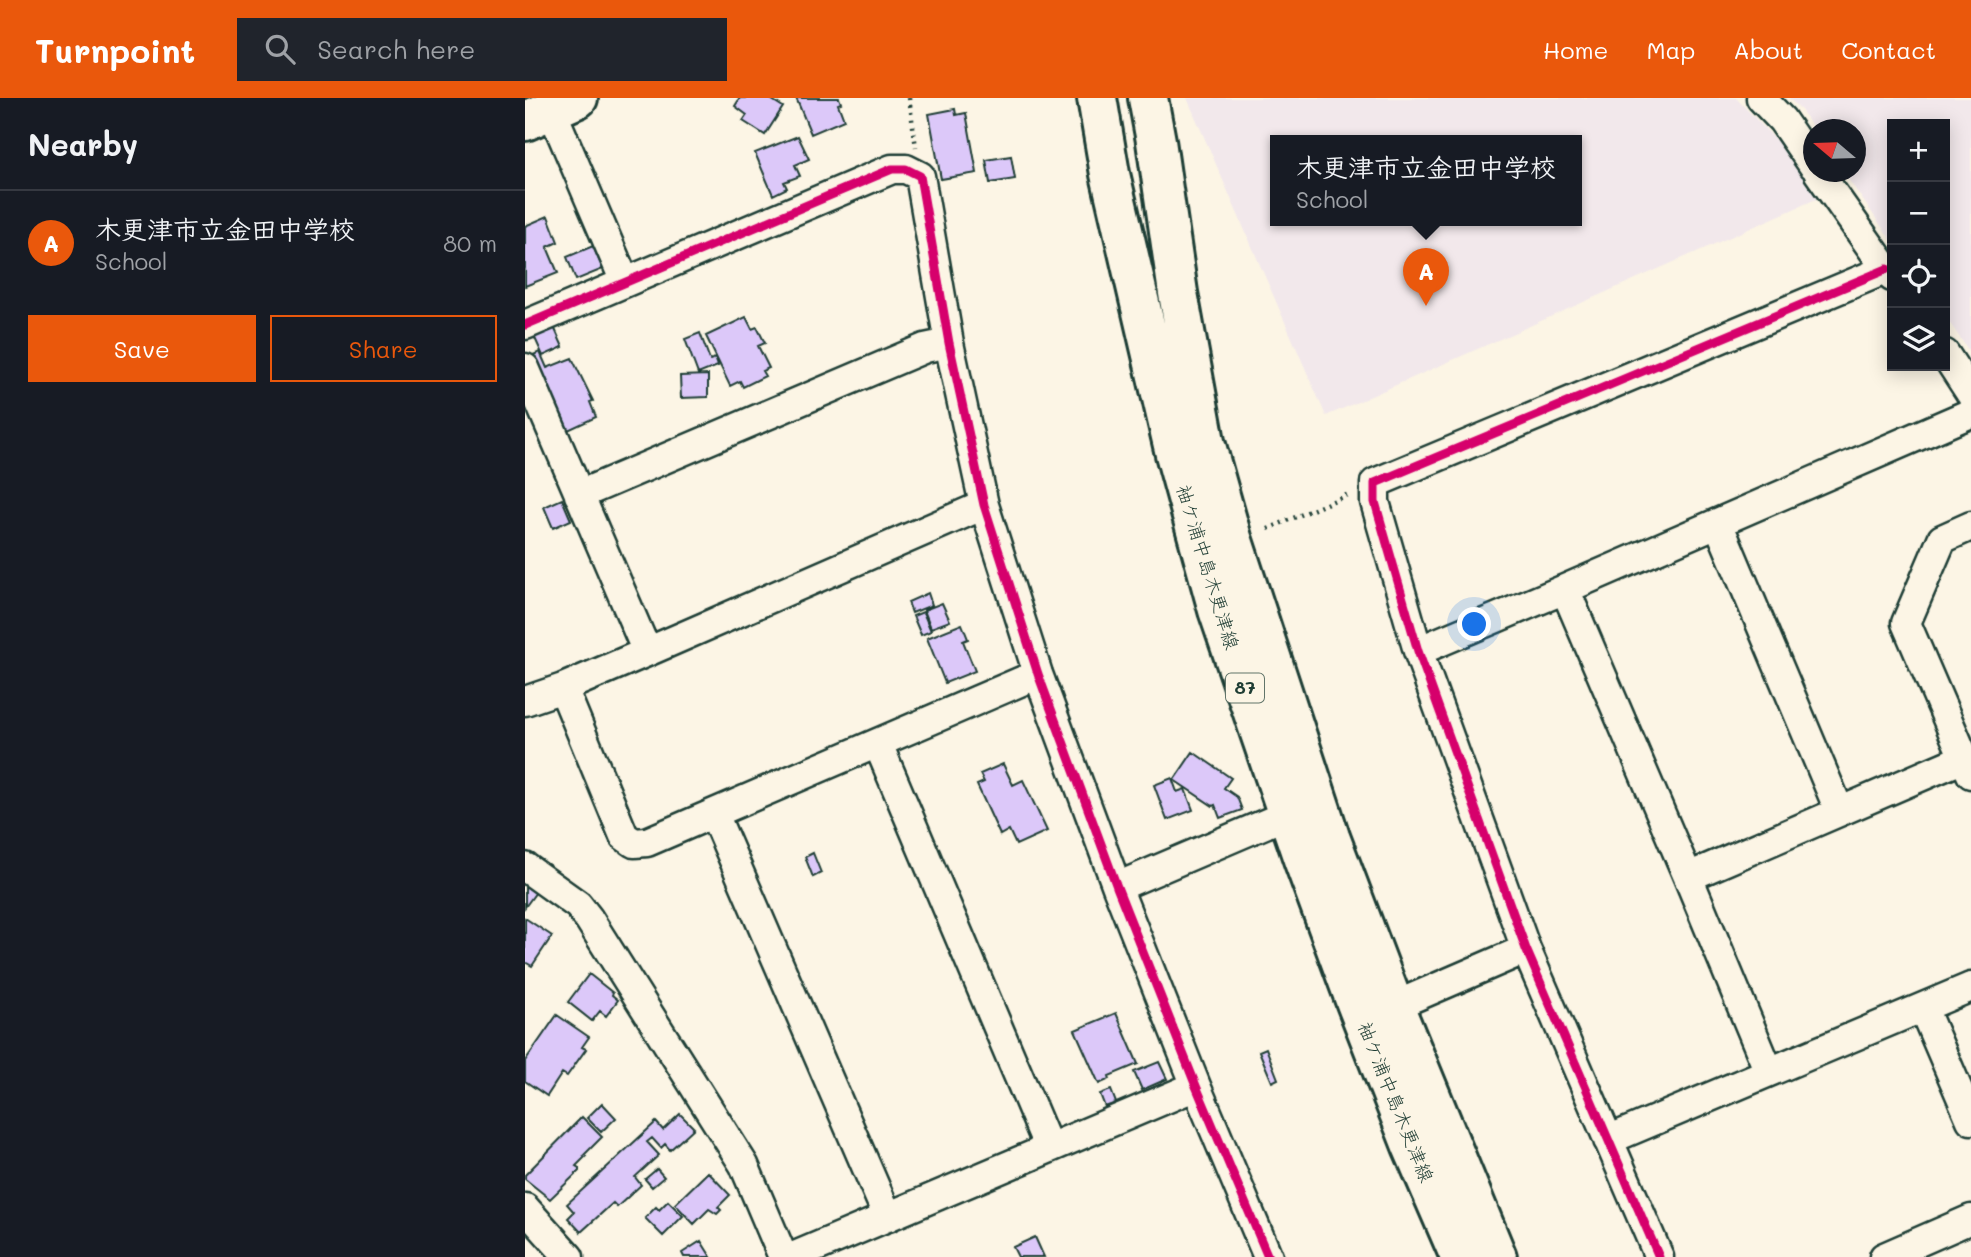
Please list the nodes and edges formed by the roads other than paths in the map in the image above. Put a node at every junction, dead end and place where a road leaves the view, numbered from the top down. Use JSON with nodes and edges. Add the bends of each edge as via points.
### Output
{"nodes":[{"id":1,"x":1097,"y":98,"type":"edge"},
{"id":2,"x":1148,"y":98,"type":"edge"},
{"id":3,"x":1761,"y":98,"type":"edge"},
{"id":4,"x":551,"y":109,"type":"edge"},
{"id":5,"x":1803,"y":150,"type":"edge"},
{"id":6,"x":1825,"y":182,"type":"edge"},
{"id":7,"x":1887,"y":270,"type":"edge"},
{"id":8,"x":1887,"y":274,"type":"edge"},
{"id":9,"x":625,"y":282,"type":"junction"},
{"id":10,"x":525,"y":325,"type":"edge"},
{"id":11,"x":949,"y":343,"type":"junction"},
{"id":12,"x":1950,"y":362,"type":"edge"},
{"id":13,"x":525,"y":368,"type":"edge"},
{"id":14,"x":1971,"y":394,"type":"edge"},
{"id":15,"x":1971,"y":413,"type":"edge"},
{"id":16,"x":579,"y":495,"type":"junction"},
{"id":17,"x":984,"y":505,"type":"junction"},
{"id":18,"x":1718,"y":523,"type":"junction"},
{"id":19,"x":1971,"y":526,"type":"edge"},
{"id":20,"x":1565,"y":590,"type":"junction"},
{"id":21,"x":1418,"y":651,"type":"junction"},
{"id":22,"x":647,"y":652,"type":"junction"},
{"id":23,"x":1038,"y":674,"type":"junction"},
{"id":24,"x":563,"y":688,"type":"junction"},
{"id":25,"x":525,"y":701,"type":"edge"},
{"id":26,"x":878,"y":744,"type":"junction"},
{"id":27,"x":1968,"y":766,"type":"edge"},
{"id":28,"x":1839,"y":810,"type":"junction"},
{"id":29,"x":714,"y":814,"type":"junction"},
{"id":30,"x":1288,"y":814,"type":"junction"},
{"id":31,"x":525,"y":867,"type":"edge"},
{"id":32,"x":1688,"y":877,"type":"junction"},
{"id":33,"x":1117,"y":887,"type":"junction"},
{"id":34,"x":1525,"y":949,"type":"junction"},
{"id":35,"x":1971,"y":987,"type":"edge"},
{"id":36,"x":1394,"y":1006,"type":"junction"},
{"id":37,"x":1923,"y":1008,"type":"junction"},
{"id":38,"x":1769,"y":1072,"type":"junction"},
{"id":39,"x":1196,"y":1086,"type":"junction"},
{"id":40,"x":1971,"y":1120,"type":"edge"},
{"id":41,"x":1608,"y":1140,"type":"junction"},
{"id":42,"x":1049,"y":1149,"type":"junction"},
{"id":43,"x":525,"y":1208,"type":"edge"},
{"id":44,"x":888,"y":1217,"type":"junction"},
{"id":45,"x":1971,"y":1219,"type":"edge"},
{"id":46,"x":569,"y":1257,"type":"edge"},
{"id":47,"x":783,"y":1257,"type":"edge"},
{"id":48,"x":793,"y":1257,"type":"edge"},
{"id":49,"x":1268,"y":1257,"type":"edge"},
{"id":50,"x":1460,"y":1257,"type":"edge"},
{"id":51,"x":1497,"y":1257,"type":"edge"},
{"id":52,"x":1659,"y":1257,"type":"edge"},
{"id":53,"x":1884,"y":1257,"type":"edge"}],
"edges":[{"from":1,"to":30,"type":"main road","name":"袖ケ浦中島木更津線","number":"87","via":[[1110,174],[1175,454],[1219,610]]},
{"from":2,"to":36,"type":"main road","name":"袖ケ浦中島木更津線","number":"87","via":[[1208,454],[1231,538],[1330,838]]},
{"from":3,"to":5,"type":"street"},
{"from":4,"to":9,"type":"street"},
{"from":6,"to":7,"type":"street"},
{"from":8,"to":21,"type":"street","via":[[1375,483],[1375,502]]},
{"from":9,"to":10,"type":"street"},
{"from":9,"to":11,"type":"street","via":[[892,169],[906,169],[920,176]]},
{"from":11,"to":16,"type":"street","via":[[925,348]]},
{"from":11,"to":17,"type":"street"},
{"from":12,"to":14,"type":"street"},
{"from":13,"to":16,"type":"street"},
{"from":15,"to":18,"type":"street"},
{"from":16,"to":22,"type":"street"},
{"from":17,"to":22,"type":"street"},
{"from":17,"to":23,"type":"street"},
{"from":18,"to":20,"type":"street"},
{"from":18,"to":28,"type":"street"},
{"from":19,"to":27,"type":"street","via":[[1942,538],[1906,623]]},
{"from":20,"to":21,"type":"street"},
{"from":20,"to":32,"type":"street"},
{"from":21,"to":34,"type":"street"},
{"from":22,"to":24,"type":"street"},
{"from":23,"to":26,"type":"street"},
{"from":23,"to":33,"type":"street"},
{"from":24,"to":25,"type":"street"},
{"from":24,"to":29,"type":"street","via":[[624,836],[634,843],[647,842]]},
{"from":26,"to":29,"type":"street"},
{"from":26,"to":42,"type":"street"},
{"from":27,"to":28,"type":"street"},
{"from":28,"to":32,"type":"street"},
{"from":29,"to":44,"type":"street"},
{"from":30,"to":33,"type":"street"},
{"from":30,"to":50,"type":"main road","name":"袖ケ浦中島木更津線","number":"87","via":[[1356,1003]]},
{"from":31,"to":47,"type":"street","via":[[578,905],[589,919],[744,1165]]},
{"from":32,"to":38,"type":"street"},
{"from":33,"to":39,"type":"street"},
{"from":34,"to":36,"type":"street"},
{"from":34,"to":41,"type":"street"},
{"from":35,"to":37,"type":"street"},
{"from":36,"to":51,"type":"main road","name":"袖ケ浦中島木更津線","number":"87"},
{"from":37,"to":38,"type":"street"},
{"from":37,"to":40,"type":"street"},
{"from":38,"to":41,"type":"street"},
{"from":39,"to":42,"type":"street"},
{"from":39,"to":49,"type":"street"},
{"from":41,"to":52,"type":"street"},
{"from":42,"to":44,"type":"street"},
{"from":43,"to":46,"type":"street"},
{"from":44,"to":48,"type":"street"},
{"from":45,"to":53,"type":"street"}]}
